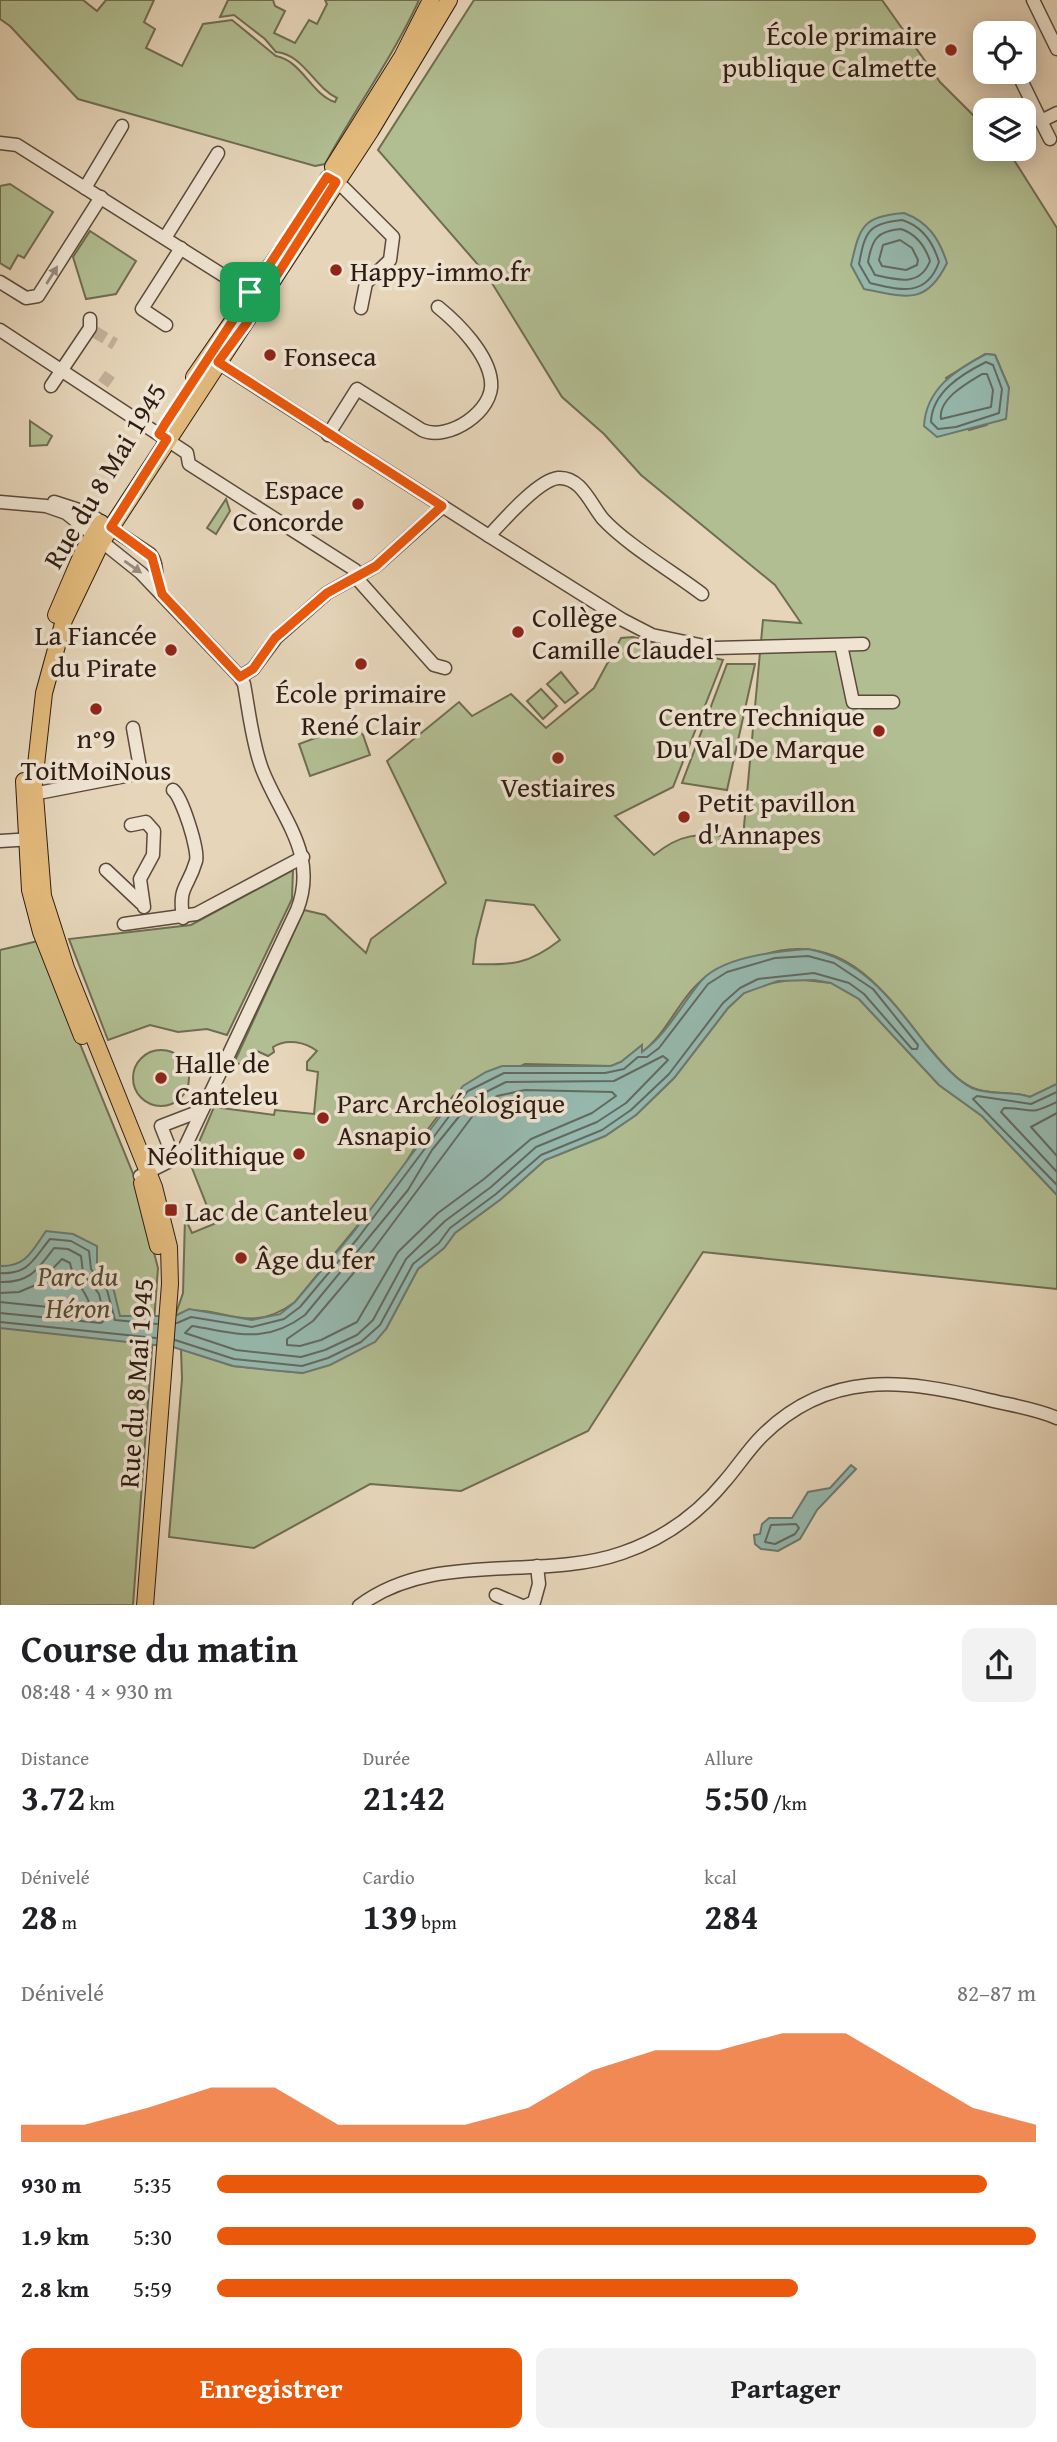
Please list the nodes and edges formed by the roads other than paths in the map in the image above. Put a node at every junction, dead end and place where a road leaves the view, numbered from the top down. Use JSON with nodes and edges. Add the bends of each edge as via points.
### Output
{"nodes":[{"id":1,"x":431,"y":0,"type":"edge"},
{"id":2,"x":449,"y":0,"type":"edge"},
{"id":3,"x":1033,"y":0,"type":"edge"},
{"id":4,"x":1057,"y":48,"type":"edge"},
{"id":5,"x":1024,"y":84,"type":"edge"},
{"id":6,"x":1057,"y":113,"type":"edge"},
{"id":7,"x":1041,"y":121,"type":"junction"},
{"id":8,"x":122,"y":126,"type":"dead end"},
{"id":9,"x":1050,"y":139,"type":"dead end"},
{"id":10,"x":0,"y":143,"type":"edge"},
{"id":11,"x":218,"y":153,"type":"dead end"},
{"id":12,"x":331,"y":180,"type":"junction"},
{"id":13,"x":85,"y":188,"type":"junction"},
{"id":14,"x":101,"y":197,"type":"junction"},
{"id":15,"x":165,"y":238,"type":"junction"},
{"id":16,"x":181,"y":248,"type":"junction"},
{"id":17,"x":0,"y":282,"type":"edge"},
{"id":18,"x":256,"y":296,"type":"junction"},
{"id":19,"x":438,"y":307,"type":"dead end"},
{"id":20,"x":361,"y":308,"type":"dead end"},
{"id":21,"x":166,"y":325,"type":"dead end"},
{"id":22,"x":92,"y":326,"type":"dead end"},
{"id":23,"x":0,"y":330,"type":"edge"},
{"id":24,"x":213,"y":359,"type":"junction"},
{"id":25,"x":63,"y":370,"type":"junction"},
{"id":26,"x":51,"y":386,"type":"dead end"},
{"id":27,"x":328,"y":435,"type":"junction"},
{"id":28,"x":163,"y":437,"type":"junction"},
{"id":29,"x":0,"y":502,"type":"edge"},
{"id":30,"x":27,"y":503,"type":"junction"},
{"id":31,"x":442,"y":506,"type":"junction"},
{"id":32,"x":107,"y":524,"type":"junction"},
{"id":33,"x":489,"y":536,"type":"junction"},
{"id":34,"x":97,"y":540,"type":"junction"},
{"id":35,"x":358,"y":576,"type":"junction"},
{"id":36,"x":162,"y":594,"type":"junction"},
{"id":37,"x":702,"y":594,"type":"dead end"},
{"id":38,"x":863,"y":644,"type":"dead end"},
{"id":39,"x":841,"y":645,"type":"junction"},
{"id":40,"x":445,"y":668,"type":"dead end"},
{"id":41,"x":240,"y":677,"type":"junction"},
{"id":42,"x":893,"y":702,"type":"dead end"},
{"id":43,"x":133,"y":728,"type":"dead end"},
{"id":44,"x":173,"y":790,"type":"dead end"},
{"id":45,"x":29,"y":795,"type":"junction"},
{"id":46,"x":131,"y":825,"type":"dead end"},
{"id":47,"x":31,"y":839,"type":"junction"},
{"id":48,"x":0,"y":841,"type":"edge"},
{"id":49,"x":303,"y":857,"type":"junction"},
{"id":50,"x":106,"y":870,"type":"dead end"},
{"id":51,"x":144,"y":907,"type":"junction"},
{"id":52,"x":183,"y":918,"type":"junction"},
{"id":53,"x":148,"y":922,"type":"junction"},
{"id":54,"x":124,"y":924,"type":"dead end"},
{"id":55,"x":200,"y":1111,"type":"junction"},
{"id":56,"x":174,"y":1159,"type":"junction"},
{"id":57,"x":144,"y":1174,"type":"junction"},
{"id":58,"x":160,"y":1354,"type":"junction"},
{"id":59,"x":1057,"y":1418,"type":"edge"},
{"id":60,"x":537,"y":1566,"type":"junction"},
{"id":61,"x":496,"y":1595,"type":"dead end"},
{"id":62,"x":139,"y":1605,"type":"edge"},
{"id":63,"x":145,"y":1605,"type":"edge"},
{"id":64,"x":359,"y":1605,"type":"edge"},
{"id":65,"x":524,"y":1605,"type":"edge"}],
"edges":[{"from":1,"to":12,"type":"main road","name":"Rue du 8 Mai 1945"},
{"from":2,"to":12,"type":"main road","name":"Rue du 8 Mai 1945","via":[[371,130]]},
{"from":3,"to":4,"type":"street"},
{"from":5,"to":7,"type":"street"},
{"from":6,"to":7,"type":"street"},
{"from":7,"to":9,"type":"street"},
{"from":8,"to":13,"type":"street"},
{"from":10,"to":13,"type":"street","via":[[18,145]]},
{"from":11,"to":15,"type":"street"},
{"from":12,"to":18,"type":"main road","name":"Rue du 8 Mai 1945","via":[[277,256]]},
{"from":12,"to":20,"type":"street","via":[[393,237],[390,260],[366,283]]},
{"from":13,"to":14,"type":"street"},
{"from":14,"to":15,"type":"street"},
{"from":17,"to":14,"type":"street","one_way":true,"via":[[23,296],[38,296]]},
{"from":15,"to":16,"type":"street"},
{"from":16,"to":18,"type":"street"},
{"from":16,"to":21,"type":"street","via":[[142,309]]},
{"from":18,"to":24,"type":"main road","name":"Rue du 8 Mai 1945"},
{"from":19,"to":27,"type":"street","via":[[464,330],[490,374],[487,400],[456,429],[434,434],[357,389]]},
{"from":22,"to":25,"type":"street"},
{"from":23,"to":25,"type":"street"},
{"from":24,"to":27,"type":"street"},
{"from":24,"to":28,"type":"main road","name":"Rue du 8 Mai 1945"},
{"from":25,"to":26,"type":"street"},
{"from":25,"to":28,"type":"street","via":[[101,388]]},
{"from":27,"to":31,"type":"street"},
{"from":28,"to":32,"type":"main road","name":"Rue du 8 Mai 1945"},
{"from":28,"to":35,"type":"street","via":[[187,453],[189,464]]},
{"from":29,"to":30,"type":"street"},
{"from":30,"to":32,"type":"street","via":[[69,504]]},
{"from":30,"to":34,"type":"street","via":[[62,510]]},
{"from":31,"to":33,"type":"street"},
{"from":31,"to":35,"type":"street","via":[[376,566]]},
{"from":32,"to":34,"type":"main road","name":"Rue du 8 Mai 1945"},
{"from":32,"to":36,"type":"street","via":[[152,557]]},
{"from":33,"to":37,"type":"street","via":[[540,487],[566,478],[613,528]]},
{"from":33,"to":39,"type":"street","via":[[623,620],[665,639],[714,648]]},
{"from":34,"to":36,"type":"street","one_way":true},
{"from":34,"to":45,"type":"main road","name":"Rue du 8 Mai 1945","via":[[64,594],[43,653],[30,711]]},
{"from":35,"to":40,"type":"street","via":[[434,665]]},
{"from":35,"to":41,"type":"street","via":[[327,593],[275,638],[253,669]]},
{"from":36,"to":41,"type":"street"},
{"from":38,"to":39,"type":"street"},
{"from":39,"to":42,"type":"street","via":[[853,702]]},
{"from":41,"to":49,"type":"street","via":[[261,765],[293,826]]},
{"from":43,"to":45,"type":"street","via":[[142,773]]},
{"from":44,"to":52,"type":"street","via":[[180,797],[197,854],[181,891]]},
{"from":45,"to":47,"type":"main road","name":"Rue du 8 Mai 1945"},
{"from":46,"to":51,"type":"street","via":[[146,822],[154,831],[153,855],[140,878]]},
{"from":47,"to":48,"type":"street"},
{"from":47,"to":57,"type":"main road","name":"Rue du 8 Mai 1945","via":[[60,950]]},
{"from":49,"to":52,"type":"street"},
{"from":49,"to":55,"type":"street","via":[[305,880],[300,902]]},
{"from":50,"to":51,"type":"street"},
{"from":51,"to":53,"type":"street"},
{"from":52,"to":53,"type":"street"},
{"from":53,"to":54,"type":"street"},
{"from":55,"to":56,"type":"street","via":[[184,1149]]},
{"from":55,"to":56,"type":"street","via":[[161,1126]]},
{"from":56,"to":57,"type":"street"},
{"from":57,"to":58,"type":"main road","name":"Rue du 8 Mai 1945","via":[[160,1208],[169,1253]]},
{"from":58,"to":62,"type":"main road","name":"Rue du 8 Mai 1945"},
{"from":58,"to":63,"type":"main road","name":"Rue du 8 Mai 1945"},
{"from":59,"to":60,"type":"street","via":[[916,1384],[886,1382],[842,1389],[779,1420],[704,1505],[660,1536],[609,1557]]},
{"from":60,"to":64,"type":"street","via":[[426,1577]]},
{"from":60,"to":65,"type":"street","via":[[538,1593],[534,1602]]},
{"from":61,"to":65,"type":"street"}]}
